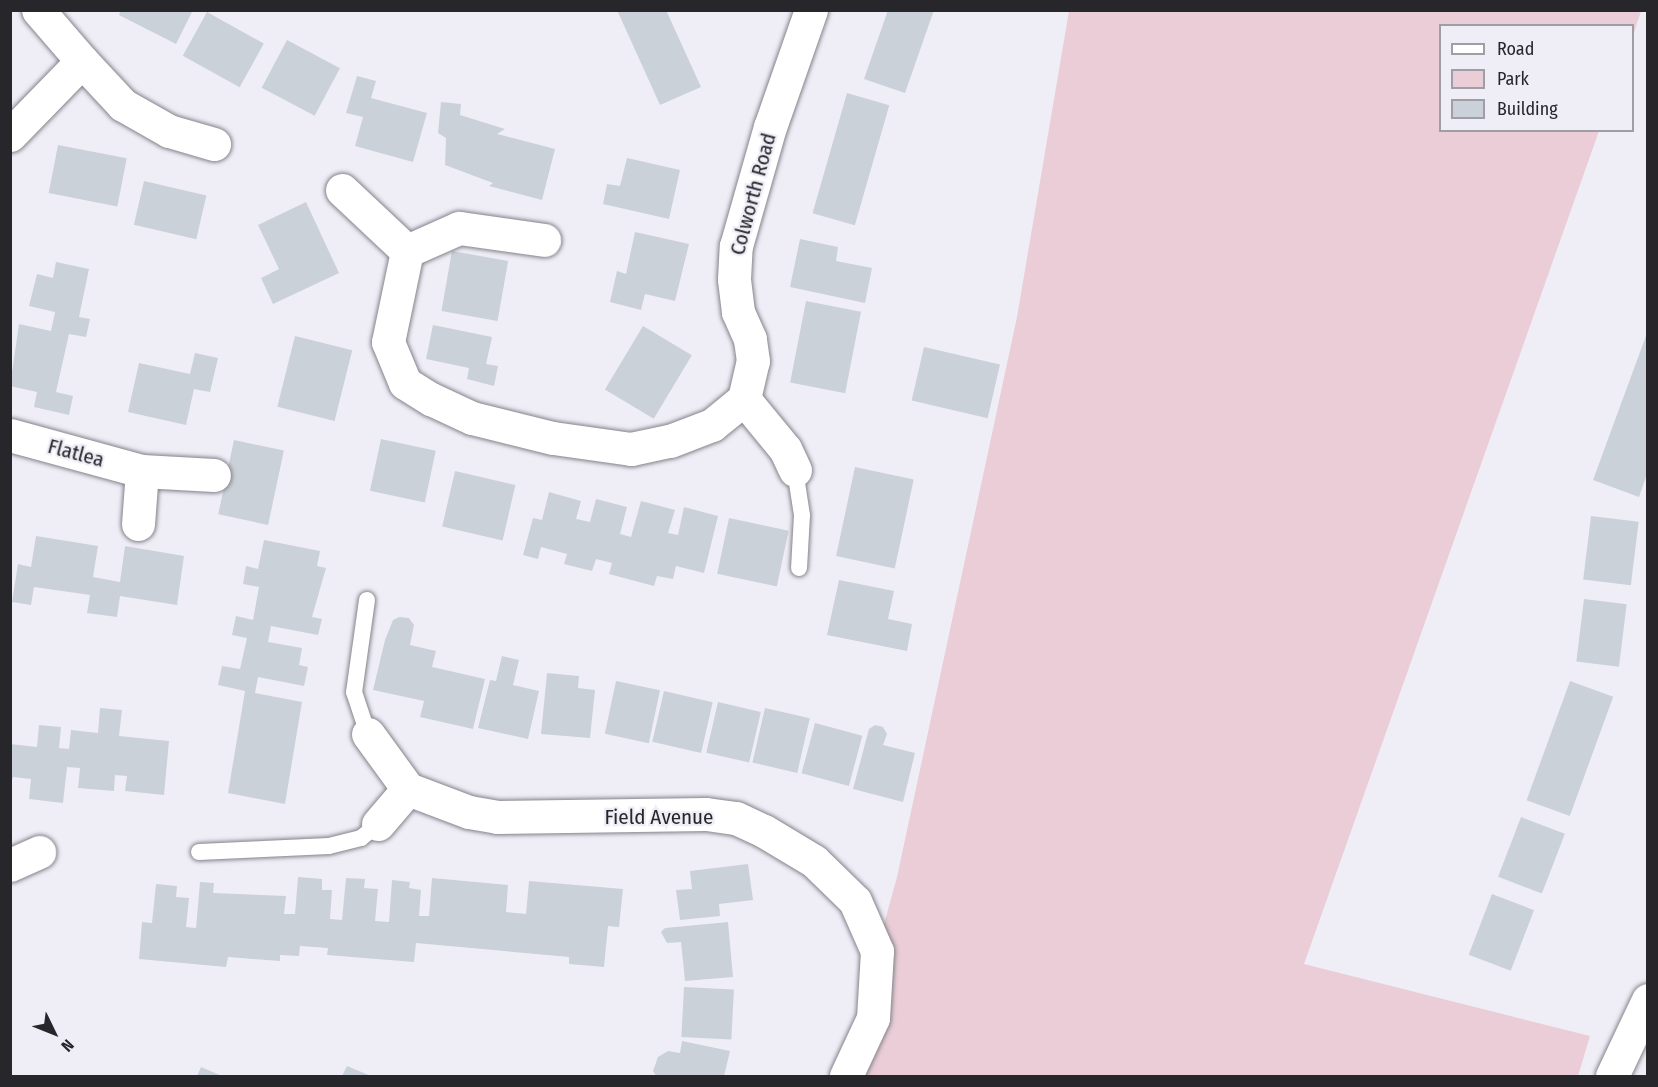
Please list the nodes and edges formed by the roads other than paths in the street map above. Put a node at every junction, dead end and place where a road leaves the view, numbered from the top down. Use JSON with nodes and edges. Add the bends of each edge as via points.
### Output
{"nodes":[{"id":1,"x":38,"y":10,"type":"edge"},
{"id":2,"x":811,"y":10,"type":"edge"},
{"id":3,"x":82,"y":61,"type":"junction"},
{"id":4,"x":10,"y":135,"type":"edge"},
{"id":5,"x":214,"y":144,"type":"dead end"},
{"id":6,"x":342,"y":190,"type":"dead end"},
{"id":7,"x":544,"y":240,"type":"dead end"},
{"id":8,"x":407,"y":251,"type":"junction"},
{"id":9,"x":744,"y":399,"type":"junction"},
{"id":10,"x":10,"y":435,"type":"edge"},
{"id":11,"x":795,"y":470,"type":"joint"},
{"id":12,"x":142,"y":471,"type":"junction"},
{"id":13,"x":214,"y":475,"type":"dead end"},
{"id":14,"x":138,"y":524,"type":"dead end"},
{"id":15,"x":799,"y":568,"type":"dead end"},
{"id":16,"x":367,"y":600,"type":"dead end"},
{"id":17,"x":368,"y":734,"type":"joint"},
{"id":18,"x":408,"y":789,"type":"junction"},
{"id":19,"x":378,"y":824,"type":"joint"},
{"id":20,"x":199,"y":852,"type":"dead end"},
{"id":21,"x":1647,"y":1000,"type":"edge"},
{"id":22,"x":846,"y":1077,"type":"edge"},
{"id":23,"x":1612,"y":1077,"type":"edge"}],
"edges":[{"from":1,"to":3,"type":"street"},
{"from":2,"to":9,"type":"street","name":"Colworth Road","via":[[770,127],[736,246],[738,312],[750,339],[753,361]]},
{"from":3,"to":4,"type":"street"},
{"from":3,"to":5,"type":"street","via":[[123,105],[169,131]]},
{"from":6,"to":8,"type":"street"},
{"from":7,"to":8,"type":"street","via":[[459,228]]},
{"from":8,"to":9,"type":"street","via":[[388,342],[405,384],[472,418],[553,438],[631,449],[712,426]]},
{"from":9,"to":11,"type":"street","via":[[785,449]]},
{"from":10,"to":12,"type":"street","name":"Flatlea"},
{"from":11,"to":15,"type":"lane","via":[[801,515]]},
{"from":12,"to":13,"type":"street","name":"Flatlea"},
{"from":12,"to":14,"type":"street"},
{"from":16,"to":17,"type":"lane","via":[[354,692]]},
{"from":17,"to":18,"type":"street"},
{"from":18,"to":19,"type":"street"},
{"from":18,"to":22,"type":"street","name":"Field Avenue","via":[[470,812],[497,817],[706,814],[736,818],[814,861],[855,901],[876,951],[873,1018]]},
{"from":19,"to":20,"type":"lane","via":[[361,838],[329,846]]},
{"from":21,"to":23,"type":"street"}]}
